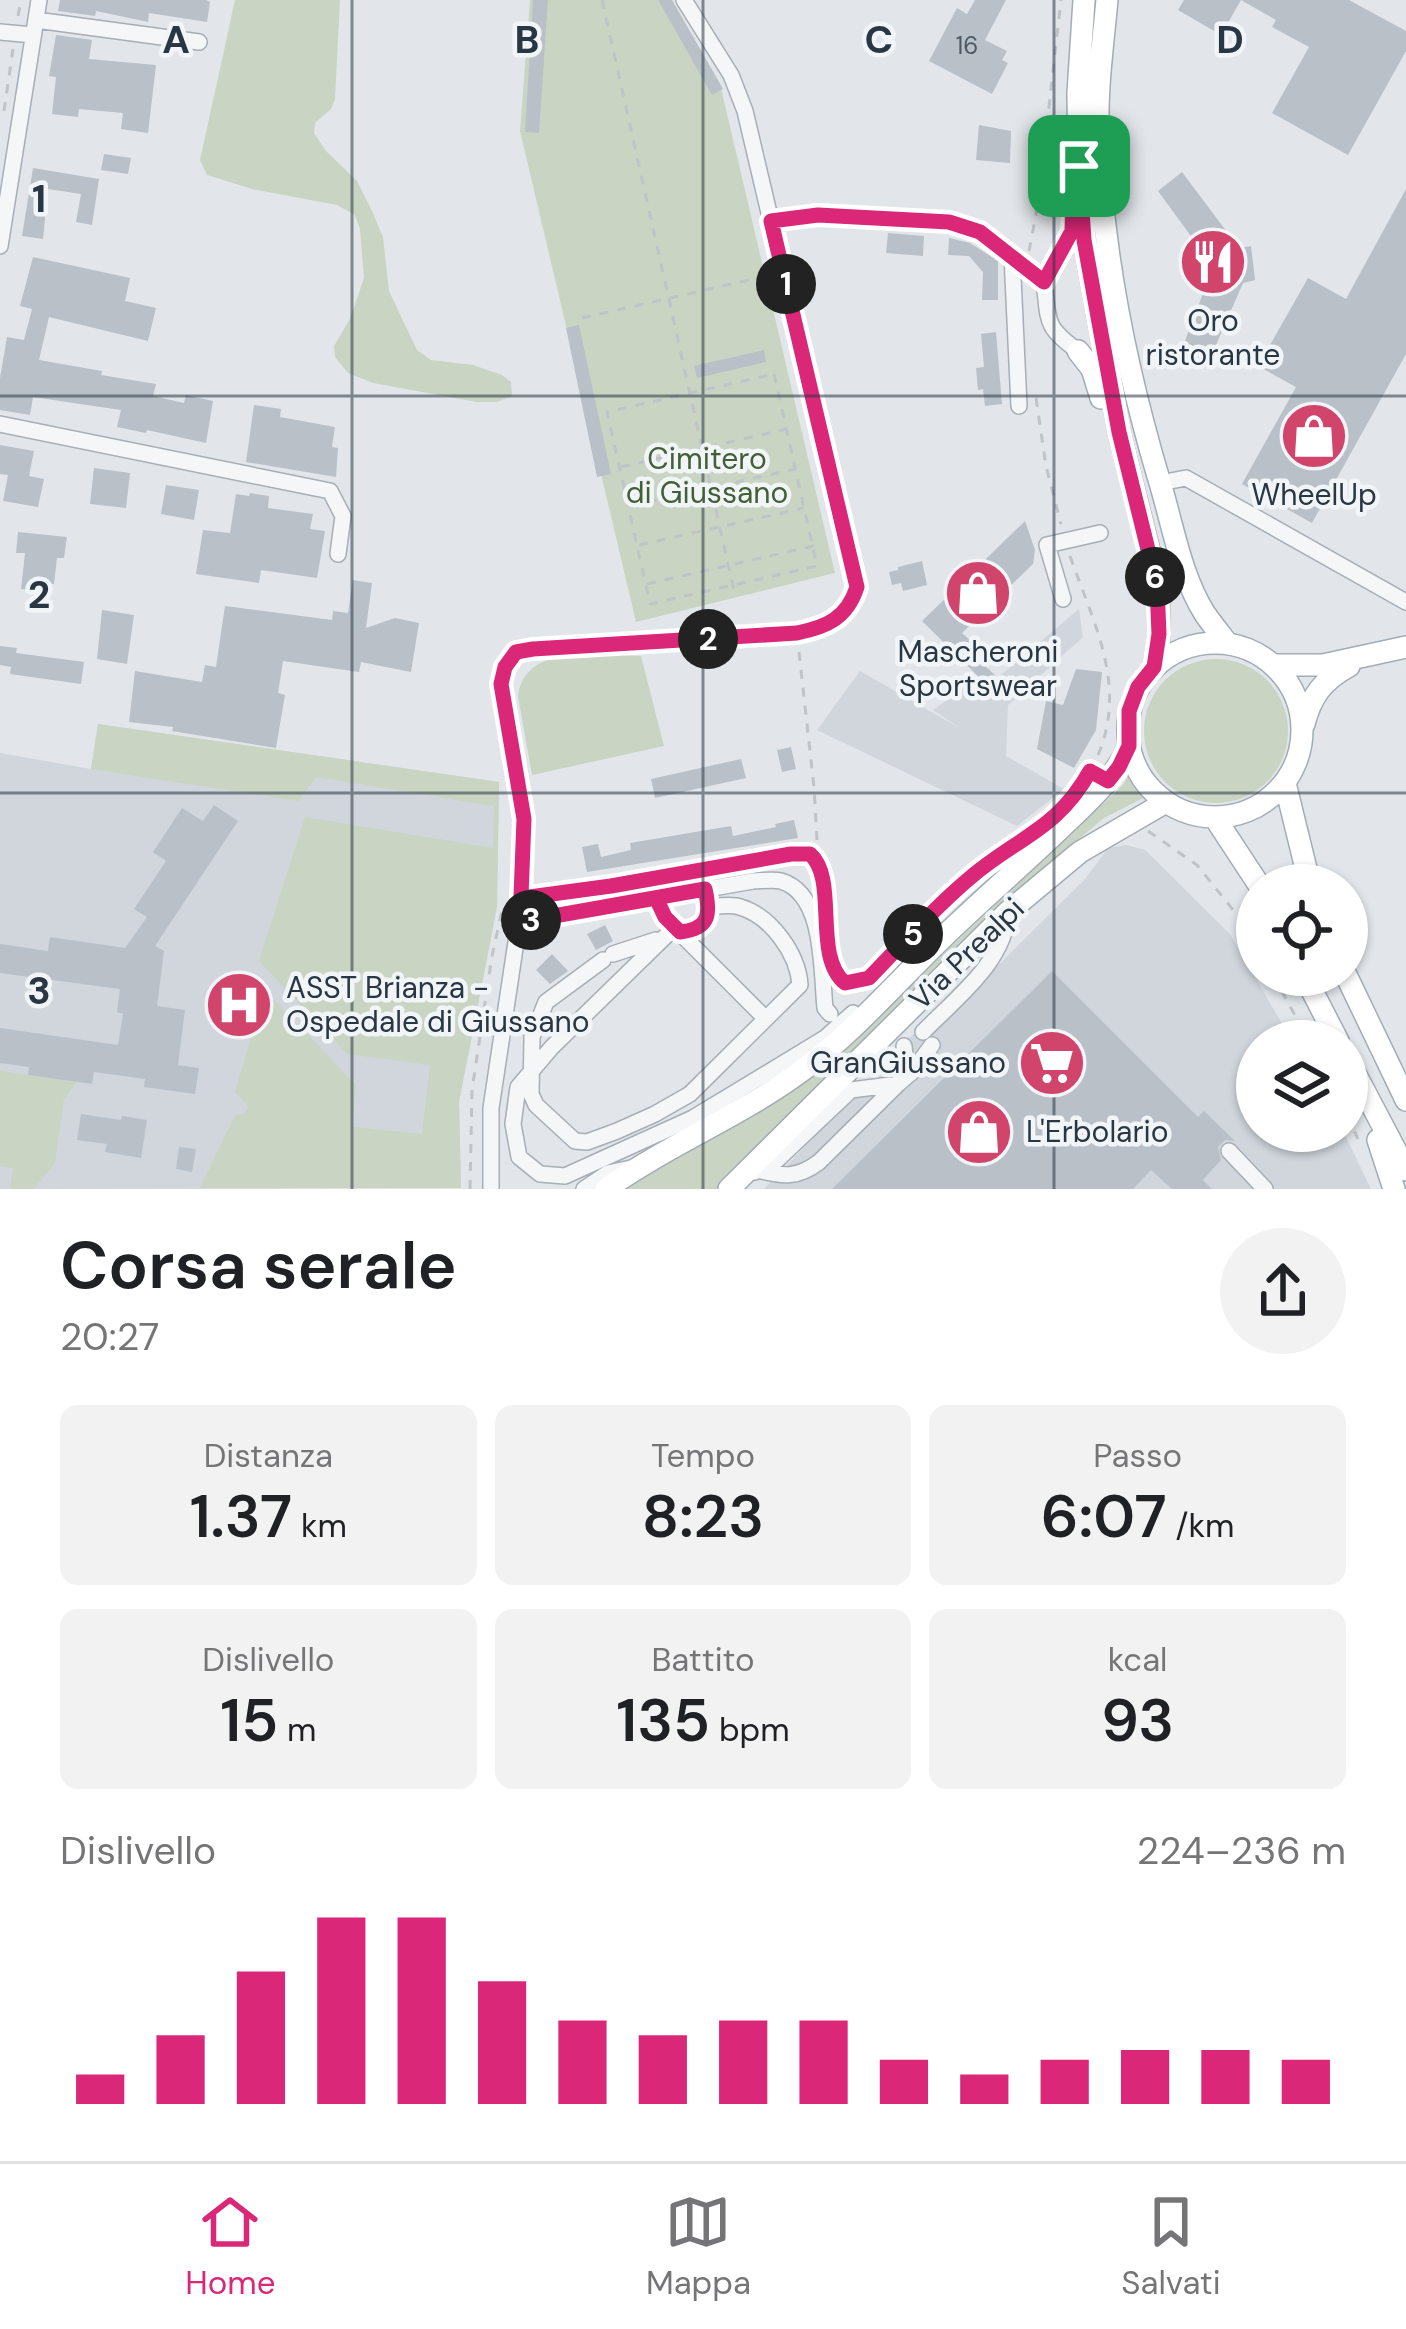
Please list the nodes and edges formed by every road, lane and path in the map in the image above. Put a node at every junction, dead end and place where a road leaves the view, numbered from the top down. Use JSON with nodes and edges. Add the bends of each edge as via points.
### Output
{"nodes":[{"id":1,"x":21,"y":0,"type":"edge"},
{"id":2,"x":39,"y":0,"type":"edge"},
{"id":3,"x":602,"y":0,"type":"edge"},
{"id":4,"x":684,"y":0,"type":"edge"},
{"id":5,"x":1061,"y":0,"type":"edge"},
{"id":6,"x":1084,"y":0,"type":"edge"},
{"id":7,"x":1108,"y":0,"type":"edge"},
{"id":8,"x":21,"y":30,"type":"edge"},
{"id":9,"x":199,"y":42,"type":"dead end"},
{"id":10,"x":3,"y":117,"type":"dead end"},
{"id":11,"x":1079,"y":166,"type":"junction"},
{"id":12,"x":4,"y":196,"type":"edge"},
{"id":13,"x":771,"y":221,"type":"junction"},
{"id":14,"x":0,"y":246,"type":"edge"},
{"id":15,"x":1012,"y":256,"type":"junction"},
{"id":16,"x":1035,"y":275,"type":"junction"},
{"id":17,"x":753,"y":279,"type":"dead end"},
{"id":18,"x":582,"y":318,"type":"dead end"},
{"id":19,"x":1078,"y":351,"type":"joint"},
{"id":20,"x":1034,"y":388,"type":"dead end"},
{"id":21,"x":1019,"y":406,"type":"dead end"},
{"id":22,"x":0,"y":424,"type":"edge"},
{"id":23,"x":789,"y":429,"type":"junction"},
{"id":24,"x":1119,"y":432,"type":"junction"},
{"id":25,"x":620,"y":467,"type":"junction"},
{"id":26,"x":795,"y":469,"type":"junction"},
{"id":27,"x":1160,"y":482,"type":"junction"},
{"id":28,"x":628,"y":507,"type":"junction"},
{"id":29,"x":804,"y":508,"type":"junction"},
{"id":30,"x":1100,"y":533,"type":"dead end"},
{"id":31,"x":1066,"y":541,"type":"junction"},
{"id":32,"x":637,"y":546,"type":"junction"},
{"id":33,"x":813,"y":546,"type":"junction"},
{"id":34,"x":338,"y":554,"type":"dead end"},
{"id":35,"x":646,"y":584,"type":"junction"},
{"id":36,"x":735,"y":595,"type":"dead end"},
{"id":37,"x":1063,"y":598,"type":"dead end"},
{"id":38,"x":1406,"y":602,"type":"edge"},
{"id":39,"x":797,"y":633,"type":"junction"},
{"id":40,"x":1227,"y":644,"type":"junction"},
{"id":41,"x":1406,"y":647,"type":"edge"},
{"id":42,"x":1373,"y":655,"type":"junction"},
{"id":43,"x":1274,"y":665,"type":"junction"},
{"id":44,"x":1154,"y":667,"type":"junction"},
{"id":45,"x":1303,"y":730,"type":"junction"},
{"id":46,"x":1129,"y":746,"type":"junction"},
{"id":47,"x":1108,"y":781,"type":"junction"},
{"id":48,"x":1285,"y":783,"type":"junction"},
{"id":49,"x":1166,"y":802,"type":"junction"},
{"id":50,"x":1137,"y":818,"type":"junction"},
{"id":51,"x":1215,"y":818,"type":"junction"},
{"id":52,"x":1009,"y":851,"type":"dead end"},
{"id":53,"x":818,"y":861,"type":"junction"},
{"id":54,"x":1245,"y":864,"type":"edge"},
{"id":55,"x":1305,"y":864,"type":"edge"},
{"id":56,"x":522,"y":898,"type":"junction"},
{"id":57,"x":656,"y":898,"type":"junction"},
{"id":58,"x":707,"y":898,"type":"junction"},
{"id":59,"x":824,"y":902,"type":"dead end"},
{"id":60,"x":1008,"y":912,"type":"junction"},
{"id":61,"x":1236,"y":914,"type":"edge"},
{"id":62,"x":520,"y":922,"type":"junction"},
{"id":63,"x":673,"y":932,"type":"junction"},
{"id":64,"x":971,"y":948,"type":"junction"},
{"id":65,"x":929,"y":951,"type":"junction"},
{"id":66,"x":832,"y":967,"type":"dead end"},
{"id":67,"x":1356,"y":996,"type":"edge"},
{"id":68,"x":830,"y":1014,"type":"dead end"},
{"id":69,"x":766,"y":1019,"type":"junction"},
{"id":70,"x":928,"y":1039,"type":"junction"},
{"id":71,"x":904,"y":1046,"type":"junction"},
{"id":72,"x":531,"y":1070,"type":"junction"},
{"id":73,"x":1399,"y":1079,"type":"edge"},
{"id":74,"x":898,"y":1084,"type":"junction"},
{"id":75,"x":1368,"y":1097,"type":"edge"},
{"id":76,"x":1406,"y":1100,"type":"edge"},
{"id":77,"x":1368,"y":1117,"type":"edge"},
{"id":78,"x":1229,"y":1151,"type":"dead end"},
{"id":79,"x":640,"y":1166,"type":"junction"},
{"id":80,"x":758,"y":1170,"type":"junction"},
{"id":81,"x":1406,"y":1170,"type":"edge"},
{"id":82,"x":733,"y":1185,"type":"edge"},
{"id":83,"x":470,"y":1189,"type":"edge"},
{"id":84,"x":491,"y":1189,"type":"edge"},
{"id":85,"x":584,"y":1189,"type":"edge"},
{"id":86,"x":606,"y":1189,"type":"edge"},
{"id":87,"x":1265,"y":1189,"type":"edge"},
{"id":88,"x":1394,"y":1189,"type":"edge"}],
"edges":[{"from":1,"to":8,"type":"path"},
{"from":2,"to":8,"type":"street"},
{"from":3,"to":36,"type":"path"},
{"from":4,"to":13,"type":"street","via":[[739,95]]},
{"from":5,"to":16,"type":"path"},
{"from":6,"to":11,"type":"main road"},
{"from":7,"to":27,"type":"main road","via":[[1098,128],[1105,208],[1130,369]]},
{"from":8,"to":9,"type":"street"},
{"from":8,"to":10,"type":"path"},
{"from":8,"to":12,"type":"street"},
{"from":11,"to":16,"type":"main road","via":[[1072,231]]},
{"from":11,"to":24,"type":"main road","via":[[1084,240]]},
{"from":12,"to":14,"type":"street"},
{"from":13,"to":15,"type":"street","via":[[818,215],[949,222]]},
{"from":13,"to":39,"type":"street","via":[[857,587],[839,617]]},
{"from":15,"to":16,"type":"street"},
{"from":15,"to":21,"type":"street"},
{"from":16,"to":19,"type":"street","via":[[1052,331]]},
{"from":17,"to":18,"type":"path"},
{"from":19,"to":24,"type":"main road"},
{"from":20,"to":31,"type":"path"},
{"from":22,"to":34,"type":"street","via":[[330,491],[343,517]]},
{"from":23,"to":25,"type":"path"},
{"from":23,"to":25,"type":"path","via":[[774,374],[732,383],[607,412]]},
{"from":23,"to":26,"type":"path"},
{"from":24,"to":44,"type":"main road","via":[[1157,586]]},
{"from":25,"to":28,"type":"path"},
{"from":26,"to":28,"type":"path"},
{"from":26,"to":29,"type":"path"},
{"from":27,"to":38,"type":"street","via":[[1186,478]]},
{"from":27,"to":40,"type":"main road","via":[[1189,580]]},
{"from":28,"to":32,"type":"path"},
{"from":29,"to":32,"type":"path"},
{"from":29,"to":33,"type":"path"},
{"from":30,"to":31,"type":"street"},
{"from":31,"to":37,"type":"street","via":[[1047,545]]},
{"from":31,"to":47,"type":"path","via":[[1107,660],[1111,711],[1090,771]]},
{"from":32,"to":35,"type":"path"},
{"from":33,"to":35,"type":"path"},
{"from":33,"to":35,"type":"path","via":[[817,566],[734,585],[650,604]]},
{"from":39,"to":53,"type":"path"},
{"from":39,"to":56,"type":"street","via":[[516,652],[501,684],[524,819]]},
{"from":40,"to":43,"type":"main road"},
{"from":40,"to":44,"type":"main road","via":[[1201,644]]},
{"from":41,"to":42,"type":"main road"},
{"from":42,"to":43,"type":"main road"},
{"from":42,"to":45,"type":"main road","via":[[1321,685]]},
{"from":43,"to":45,"type":"main road","via":[[1296,695]]},
{"from":44,"to":46,"type":"main road","via":[[1129,711]]},
{"from":45,"to":48,"type":"main road"},
{"from":46,"to":47,"type":"main road","name":"Via Prealpi"},
{"from":46,"to":49,"type":"main road","via":[[1142,779]]},
{"from":47,"to":65,"type":"main road","name":"Via Prealpi"},
{"from":48,"to":51,"type":"main road","via":[[1254,808]]},
{"from":48,"to":55,"type":"main road"},
{"from":49,"to":50,"type":"main road","name":"Via Prealpi"},
{"from":49,"to":51,"type":"main road"},
{"from":50,"to":60,"type":"main road","name":"Via Prealpi","via":[[1079,852]]},
{"from":50,"to":61,"type":"path","via":[[1197,866]]},
{"from":51,"to":54,"type":"main road"},
{"from":52,"to":66,"type":"path","via":[[972,876],[869,978],[845,983]]},
{"from":53,"to":56,"type":"path","via":[[791,854]]},
{"from":53,"to":59,"type":"path"},
{"from":56,"to":62,"type":"street"},
{"from":56,"to":83,"type":"path","via":[[503,904],[492,956],[472,1090]]},
{"from":57,"to":58,"type":"street"},
{"from":57,"to":62,"type":"street"},
{"from":57,"to":63,"type":"street"},
{"from":58,"to":63,"type":"street","via":[[707,920],[694,931]]},
{"from":58,"to":68,"type":"street","via":[[753,881],[780,880],[799,891],[814,910]]},
{"from":58,"to":69,"type":"street","via":[[760,918],[790,946],[800,985]]},
{"from":60,"to":64,"type":"main road","name":"Via Prealpi"},
{"from":60,"to":70,"type":"street","name":"Via Prealpi","via":[[982,971]]},
{"from":62,"to":84,"type":"street","via":[[490,1108]]},
{"from":63,"to":69,"type":"street"},
{"from":63,"to":72,"type":"street"},
{"from":63,"to":72,"type":"street","via":[[608,957],[546,1002],[532,1037]]},
{"from":64,"to":71,"type":"street","via":[[951,983],[902,1031]]},
{"from":64,"to":82,"type":"main road","name":"Via Prealpi"},
{"from":65,"to":72,"type":"street","via":[[774,1070],[694,1118],[565,1176],[539,1174],[519,1157],[518,1088]]},
{"from":65,"to":79,"type":"main road","name":"Via Prealpi","via":[[798,1073]]},
{"from":67,"to":73,"type":"main road"},
{"from":69,"to":72,"type":"street","via":[[690,1094],[587,1142],[575,1141],[536,1106]]},
{"from":70,"to":71,"type":"street"},
{"from":70,"to":74,"type":"street","name":"Via Prealpi"},
{"from":71,"to":74,"type":"street"},
{"from":73,"to":76,"type":"main road"},
{"from":74,"to":80,"type":"street","name":"Via Prealpi","via":[[851,1090]]},
{"from":74,"to":80,"type":"street","name":"Via Prealpi","via":[[805,1173]]},
{"from":75,"to":81,"type":"main road"},
{"from":77,"to":88,"type":"main road"},
{"from":78,"to":87,"type":"street"},
{"from":79,"to":85,"type":"street"},
{"from":79,"to":86,"type":"main road","name":"Via Prealpi"},
{"from":80,"to":82,"type":"street","name":"Via Prealpi"}]}
